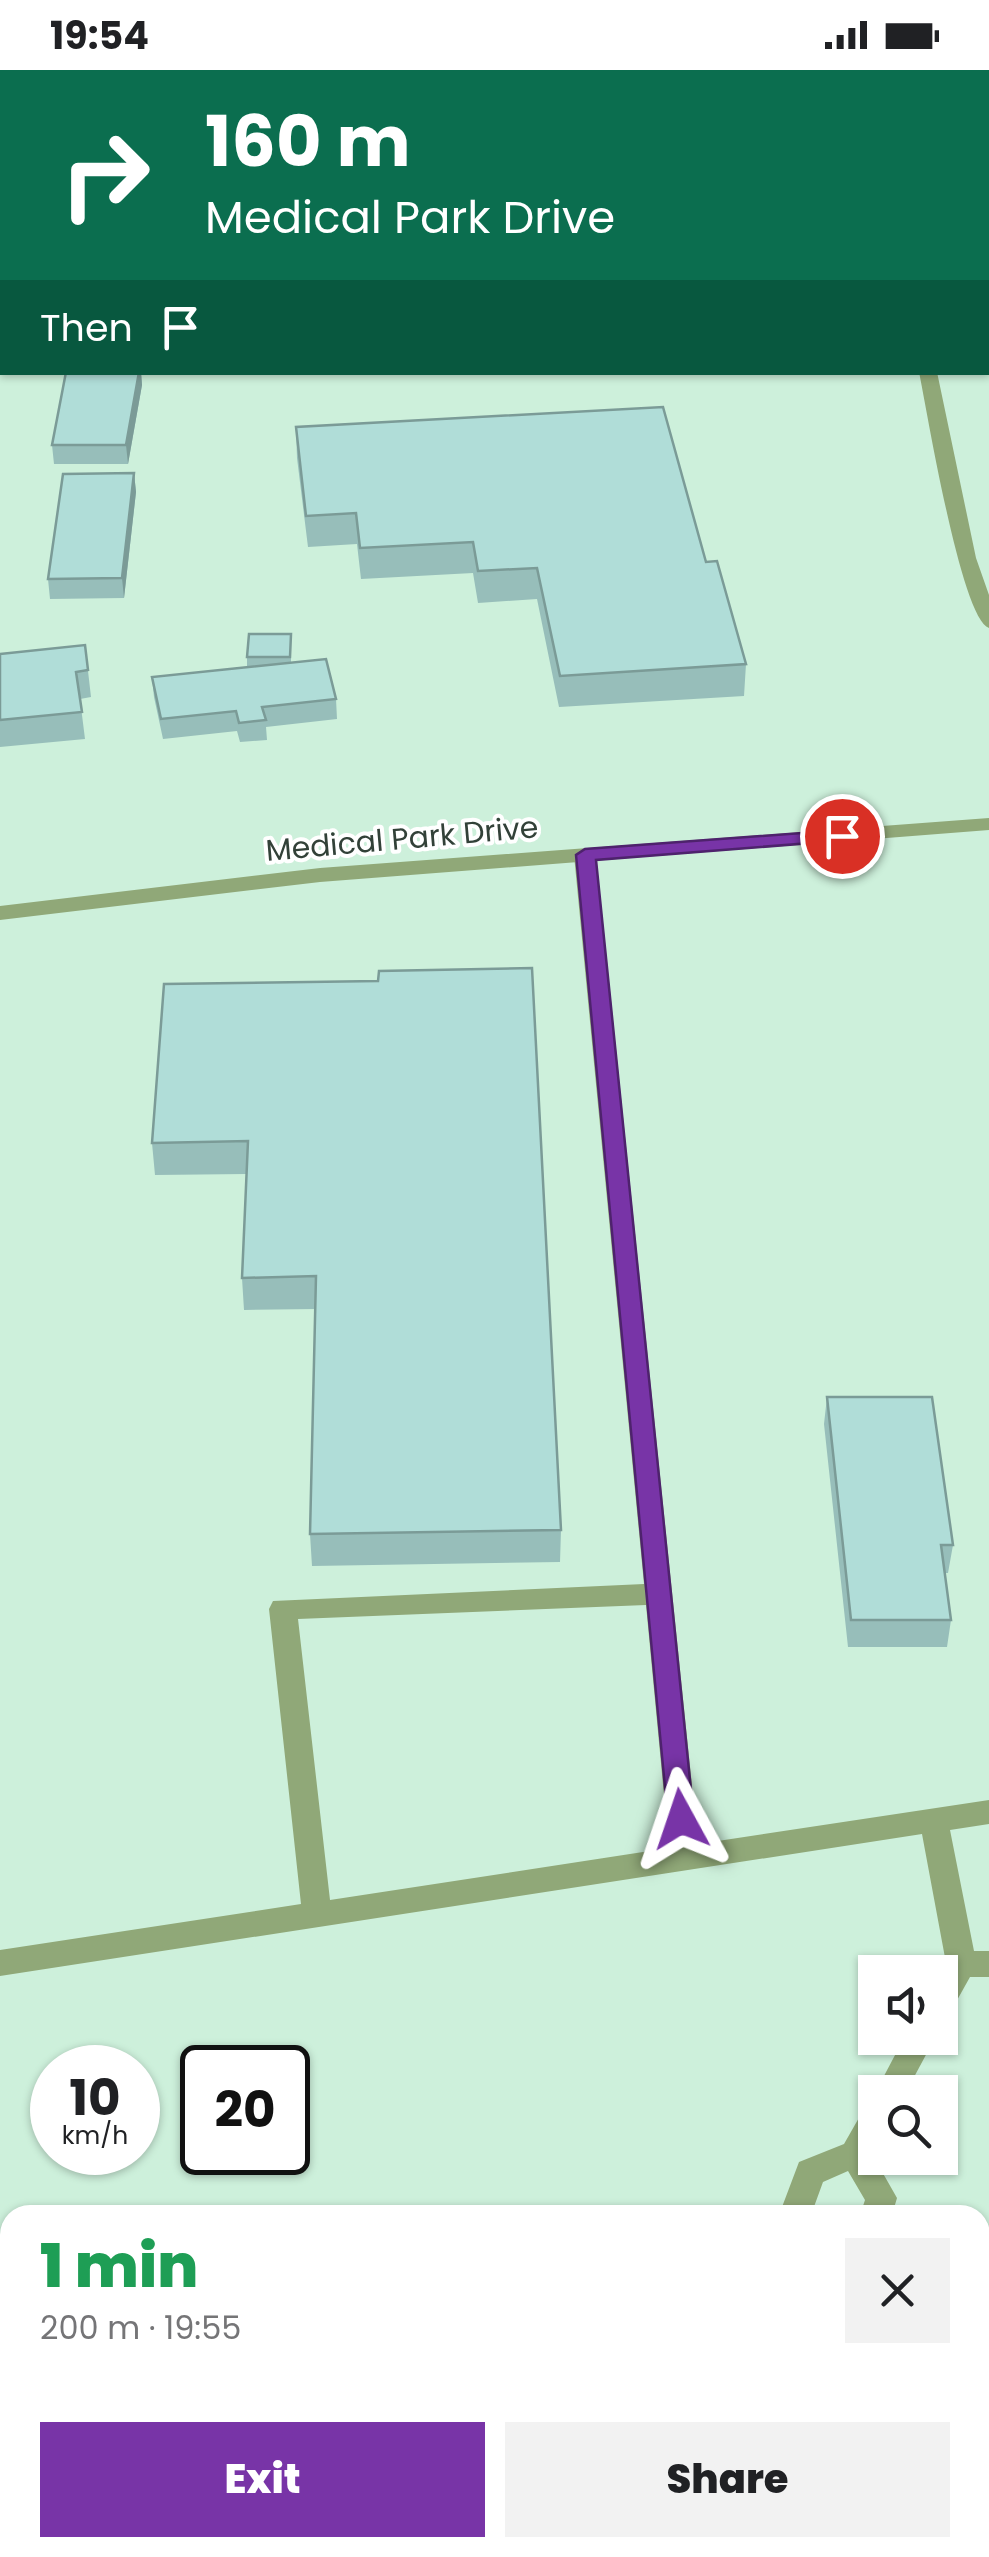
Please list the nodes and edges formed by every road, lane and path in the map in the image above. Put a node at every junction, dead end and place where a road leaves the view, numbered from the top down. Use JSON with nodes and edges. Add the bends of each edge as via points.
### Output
{"nodes":[{"id":1,"x":929,"y":375,"type":"edge"},
{"id":2,"x":989,"y":622,"type":"edge"},
{"id":3,"x":989,"y":824,"type":"edge"},
{"id":4,"x":585,"y":855,"type":"junction"},
{"id":5,"x":0,"y":913,"type":"edge"},
{"id":6,"x":659,"y":1594,"type":"junction"},
{"id":7,"x":989,"y":1812,"type":"edge"},
{"id":8,"x":934,"y":1820,"type":"junction"},
{"id":9,"x":684,"y":1859,"type":"junction"},
{"id":10,"x":316,"y":1915,"type":"junction"},
{"id":11,"x":0,"y":1963,"type":"edge"},
{"id":12,"x":975,"y":1964,"type":"edge"},
{"id":13,"x":958,"y":1982,"type":"edge"},
{"id":14,"x":858,"y":2150,"type":"edge"},
{"id":15,"x":856,"y":2154,"type":"junction"},
{"id":16,"x":798,"y":2205,"type":"edge"},
{"id":17,"x":880,"y":2205,"type":"edge"}],
"edges":[{"from":1,"to":2,"type":"street","via":[[966,558]]},
{"from":3,"to":4,"type":"street","name":"Medical Park Drive"},
{"from":4,"to":5,"type":"street","name":"Medical Park Drive","via":[[238,882]]},
{"from":4,"to":6,"type":"street"},
{"from":6,"to":9,"type":"street"},
{"from":6,"to":10,"type":"street","via":[[283,1609]]},
{"from":7,"to":8,"type":"street"},
{"from":8,"to":9,"type":"street"},
{"from":8,"to":12,"type":"street"},
{"from":9,"to":10,"type":"street"},
{"from":10,"to":11,"type":"street"},
{"from":12,"to":13,"type":"street"},
{"from":14,"to":15,"type":"street"},
{"from":15,"to":16,"type":"street","via":[[810,2172]]},
{"from":15,"to":17,"type":"street","via":[[882,2198]]}]}
